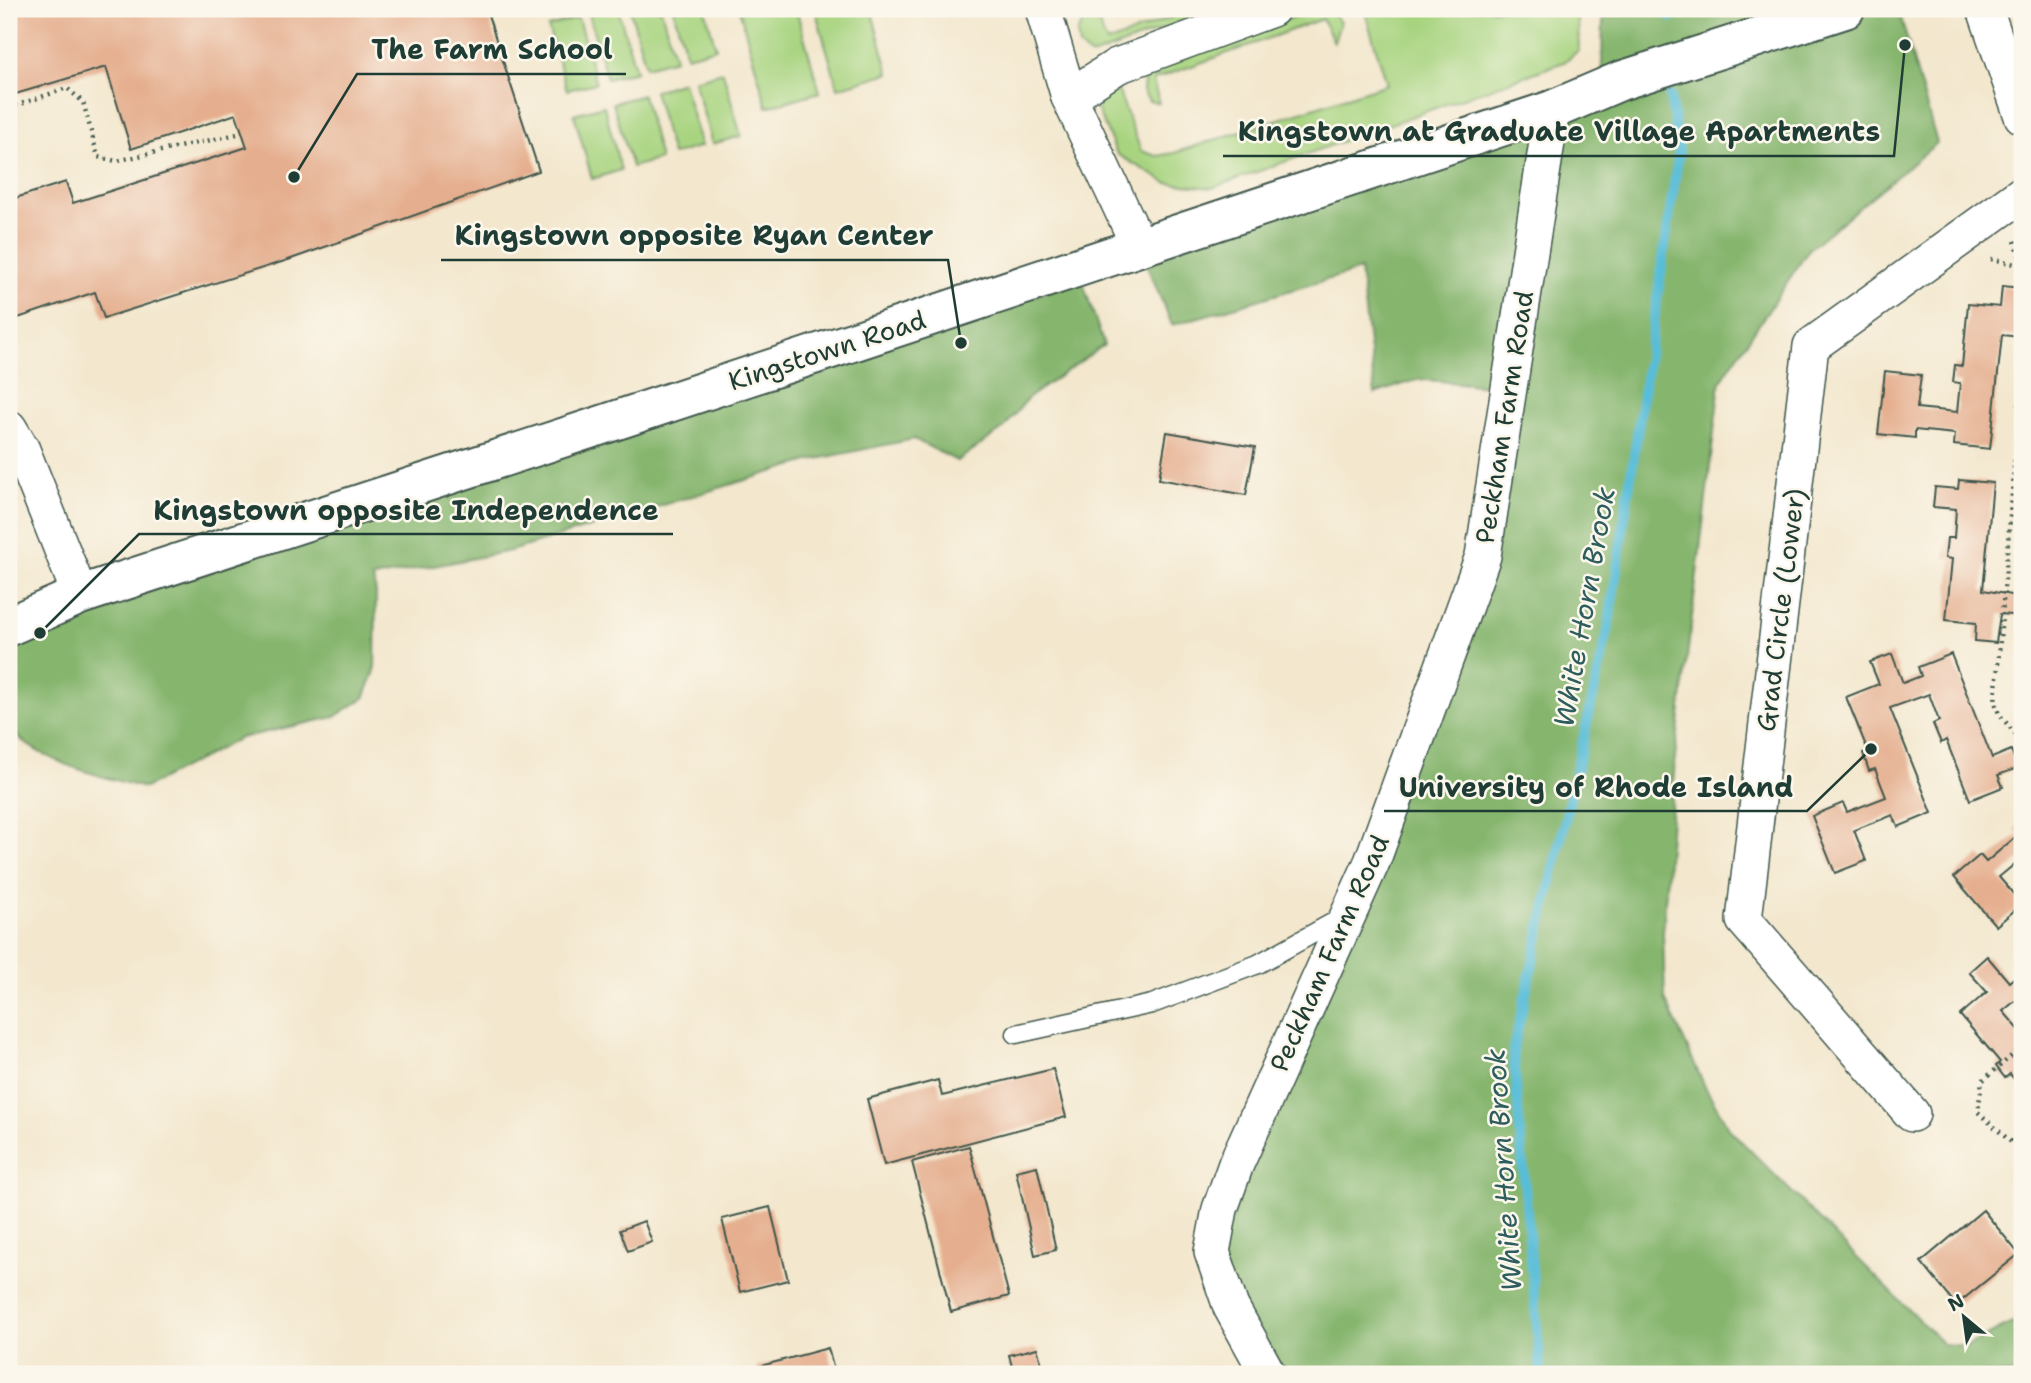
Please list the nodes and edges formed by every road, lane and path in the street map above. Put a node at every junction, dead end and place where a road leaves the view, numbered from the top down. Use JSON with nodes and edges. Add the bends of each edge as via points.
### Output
{"nodes":[{"id":1,"x":1043,"y":9,"type":"edge"},
{"id":2,"x":1272,"y":9,"type":"edge"},
{"id":3,"x":1845,"y":9,"type":"edge"},
{"id":4,"x":1985,"y":9,"type":"edge"},
{"id":5,"x":1069,"y":97,"type":"junction"},
{"id":6,"x":9,"y":108,"type":"edge"},
{"id":7,"x":1552,"y":110,"type":"junction"},
{"id":8,"x":2022,"y":116,"type":"edge"},
{"id":9,"x":242,"y":133,"type":"dead end"},
{"id":10,"x":2022,"y":194,"type":"edge"},
{"id":11,"x":1139,"y":246,"type":"junction"},
{"id":12,"x":1988,"y":258,"type":"dead end"},
{"id":13,"x":2022,"y":275,"type":"edge"},
{"id":14,"x":2022,"y":369,"type":"edge"},
{"id":15,"x":9,"y":428,"type":"edge"},
{"id":16,"x":80,"y":595,"type":"junction"},
{"id":17,"x":9,"y":626,"type":"edge"},
{"id":18,"x":2022,"y":742,"type":"edge"},
{"id":19,"x":1349,"y":914,"type":"junction"},
{"id":20,"x":1016,"y":1034,"type":"dead end"},
{"id":21,"x":2022,"y":1047,"type":"edge"},
{"id":22,"x":1912,"y":1114,"type":"dead end"},
{"id":23,"x":2022,"y":1152,"type":"edge"},
{"id":24,"x":1268,"y":1374,"type":"edge"}],
"edges":[{"from":1,"to":5,"type":"street"},
{"from":2,"to":5,"type":"street","via":[[1117,66]]},
{"from":3,"to":7,"type":"main road","name":"Kingstown Road","via":[[1620,81]]},
{"from":4,"to":8,"type":"street"},
{"from":5,"to":11,"type":"street"},
{"from":6,"to":9,"type":"path","via":[[67,88],[83,102],[98,158],[116,162]]},
{"from":7,"to":11,"type":"main road","name":"Kingstown Road"},
{"from":7,"to":19,"type":"street","name":"Peckham Farm Road","via":[[1483,555]]},
{"from":10,"to":22,"type":"street","name":"Grad Circle (Lower)","via":[[1811,346],[1744,920]]},
{"from":11,"to":16,"type":"main road","name":"Kingstown Road"},
{"from":12,"to":13,"type":"path","via":[[2020,265]]},
{"from":14,"to":18,"type":"path","via":[[1995,702],[1999,715]]},
{"from":15,"to":16,"type":"street"},
{"from":16,"to":17,"type":"main road","name":"Kingstown Road"},
{"from":19,"to":20,"type":"lane","via":[[1258,964],[1152,1004]]},
{"from":19,"to":24,"type":"street","name":"Peckham Farm Road","via":[[1236,1164],[1220,1209],[1212,1252],[1231,1307]]},
{"from":21,"to":23,"type":"path","via":[[1982,1081],[1978,1112]]}]}
